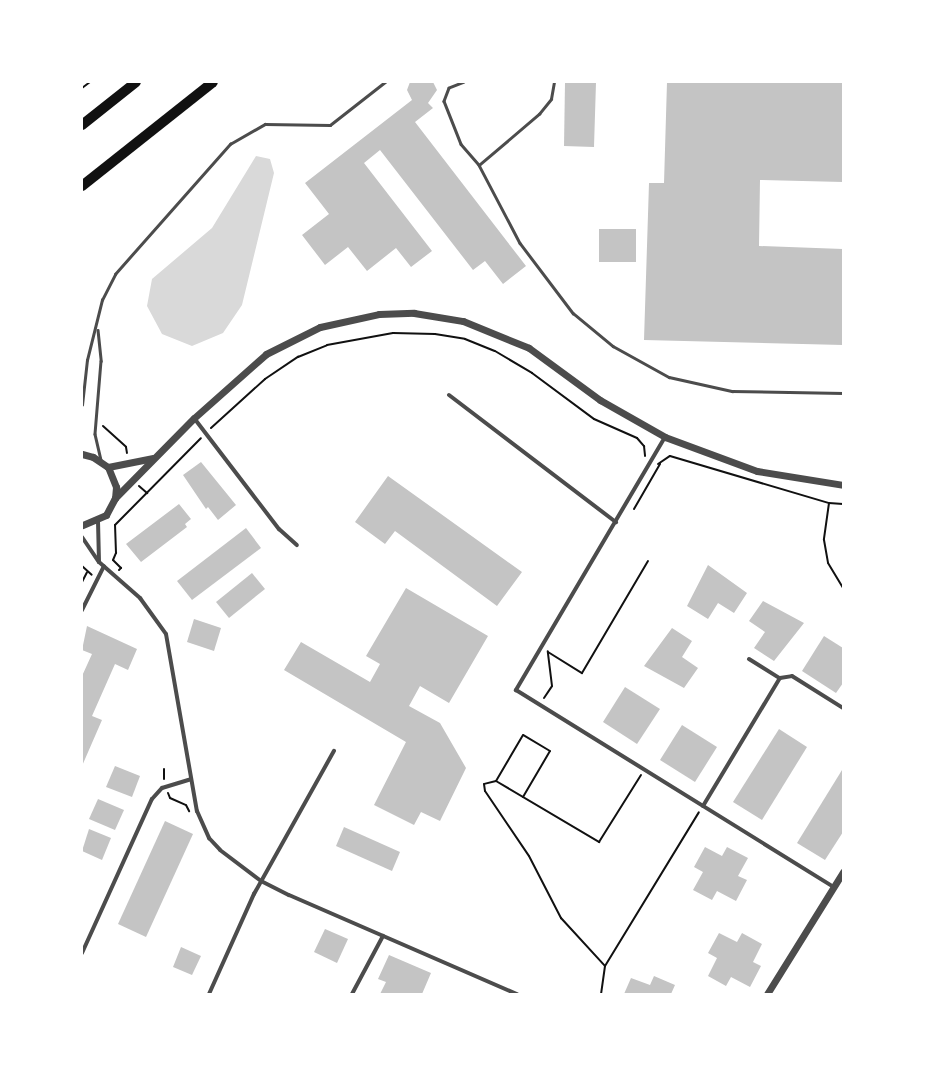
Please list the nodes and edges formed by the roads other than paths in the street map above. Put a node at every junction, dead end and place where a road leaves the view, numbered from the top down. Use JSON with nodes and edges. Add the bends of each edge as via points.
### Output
{"nodes":[{"id":1,"x":136,"y":82,"type":"edge"},
{"id":2,"x":213,"y":82,"type":"edge"},
{"id":3,"x":384,"y":82,"type":"edge"},
{"id":4,"x":464,"y":82,"type":"edge"},
{"id":5,"x":554,"y":82,"type":"edge"},
{"id":6,"x":82,"y":124,"type":"edge"},
{"id":7,"x":479,"y":165,"type":"junction"},
{"id":8,"x":82,"y":186,"type":"edge"},
{"id":9,"x":98,"y":328,"type":"junction"},
{"id":10,"x":843,"y":393,"type":"edge"},
{"id":11,"x":449,"y":395,"type":"dead end"},
{"id":12,"x":82,"y":405,"type":"edge"},
{"id":13,"x":194,"y":418,"type":"junction"},
{"id":14,"x":665,"y":437,"type":"junction"},
{"id":15,"x":82,"y":454,"type":"edge"},
{"id":16,"x":153,"y":458,"type":"junction"},
{"id":17,"x":101,"y":461,"type":"junction"},
{"id":18,"x":108,"y":467,"type":"junction"},
{"id":19,"x":843,"y":485,"type":"edge"},
{"id":20,"x":116,"y":498,"type":"junction"},
{"id":21,"x":98,"y":521,"type":"junction"},
{"id":22,"x":616,"y":522,"type":"junction"},
{"id":23,"x":82,"y":525,"type":"edge"},
{"id":24,"x":82,"y":537,"type":"edge"},
{"id":25,"x":297,"y":544,"type":"dead end"},
{"id":26,"x":99,"y":562,"type":"junction"},
{"id":27,"x":104,"y":566,"type":"junction"},
{"id":28,"x":82,"y":610,"type":"edge"},
{"id":29,"x":749,"y":659,"type":"dead end"},
{"id":30,"x":780,"y":678,"type":"junction"},
{"id":31,"x":843,"y":708,"type":"edge"},
{"id":32,"x":334,"y":751,"type":"dead end"},
{"id":33,"x":192,"y":779,"type":"junction"},
{"id":34,"x":703,"y":806,"type":"junction"},
{"id":35,"x":843,"y":872,"type":"edge"},
{"id":36,"x":261,"y":881,"type":"junction"},
{"id":37,"x":834,"y":887,"type":"junction"},
{"id":38,"x":383,"y":936,"type":"junction"},
{"id":39,"x":82,"y":953,"type":"edge"},
{"id":40,"x":209,"y":994,"type":"edge"},
{"id":41,"x":352,"y":994,"type":"edge"},
{"id":42,"x":517,"y":994,"type":"edge"},
{"id":43,"x":768,"y":994,"type":"edge"}],
"edges":[{"from":1,"to":6,"type":"highway"},
{"from":2,"to":8,"type":"highway"},
{"from":3,"to":9,"type":"lane","via":[[330,125],[312,127],[277,122],[240,135],[115,274],[102,300]]},
{"from":4,"to":7,"type":"lane","via":[[449,88],[444,101],[461,144]]},
{"from":5,"to":7,"type":"lane","via":[[550,99],[539,114]]},
{"from":7,"to":10,"type":"lane","via":[[520,243],[573,313],[613,346],[669,377],[732,391]]},
{"from":9,"to":12,"type":"lane","via":[[86,360]]},
{"from":9,"to":17,"type":"lane","via":[[101,361],[95,434]]},
{"from":11,"to":22,"type":"street"},
{"from":13,"to":14,"type":"street","via":[[266,354],[320,327],[379,314],[414,313],[463,321],[529,348],[600,400]]},
{"from":13,"to":16,"type":"street"},
{"from":13,"to":25,"type":"street","via":[[208,432],[279,529]]},
{"from":14,"to":19,"type":"street","via":[[757,471]]},
{"from":14,"to":22,"type":"street"},
{"from":15,"to":17,"type":"street"},
{"from":16,"to":18,"type":"street"},
{"from":16,"to":20,"type":"street"},
{"from":17,"to":18,"type":"street"},
{"from":18,"to":20,"type":"street","via":[[116,487]]},
{"from":20,"to":21,"type":"street"},
{"from":21,"to":23,"type":"street"},
{"from":21,"to":26,"type":"street"},
{"from":22,"to":34,"type":"street","via":[[516,690]]},
{"from":24,"to":26,"type":"street"},
{"from":26,"to":27,"type":"street"},
{"from":27,"to":28,"type":"street"},
{"from":27,"to":33,"type":"street","via":[[140,598],[166,634]]},
{"from":29,"to":30,"type":"street"},
{"from":30,"to":31,"type":"street","via":[[792,676]]},
{"from":30,"to":34,"type":"street"},
{"from":32,"to":36,"type":"street"},
{"from":33,"to":36,"type":"street","via":[[198,811],[209,838]]},
{"from":33,"to":39,"type":"street","via":[[166,786],[152,799]]},
{"from":34,"to":37,"type":"street"},
{"from":35,"to":37,"type":"street"},
{"from":36,"to":38,"type":"street"},
{"from":36,"to":40,"type":"street"},
{"from":37,"to":43,"type":"street"},
{"from":38,"to":41,"type":"street"},
{"from":38,"to":42,"type":"street"}]}
